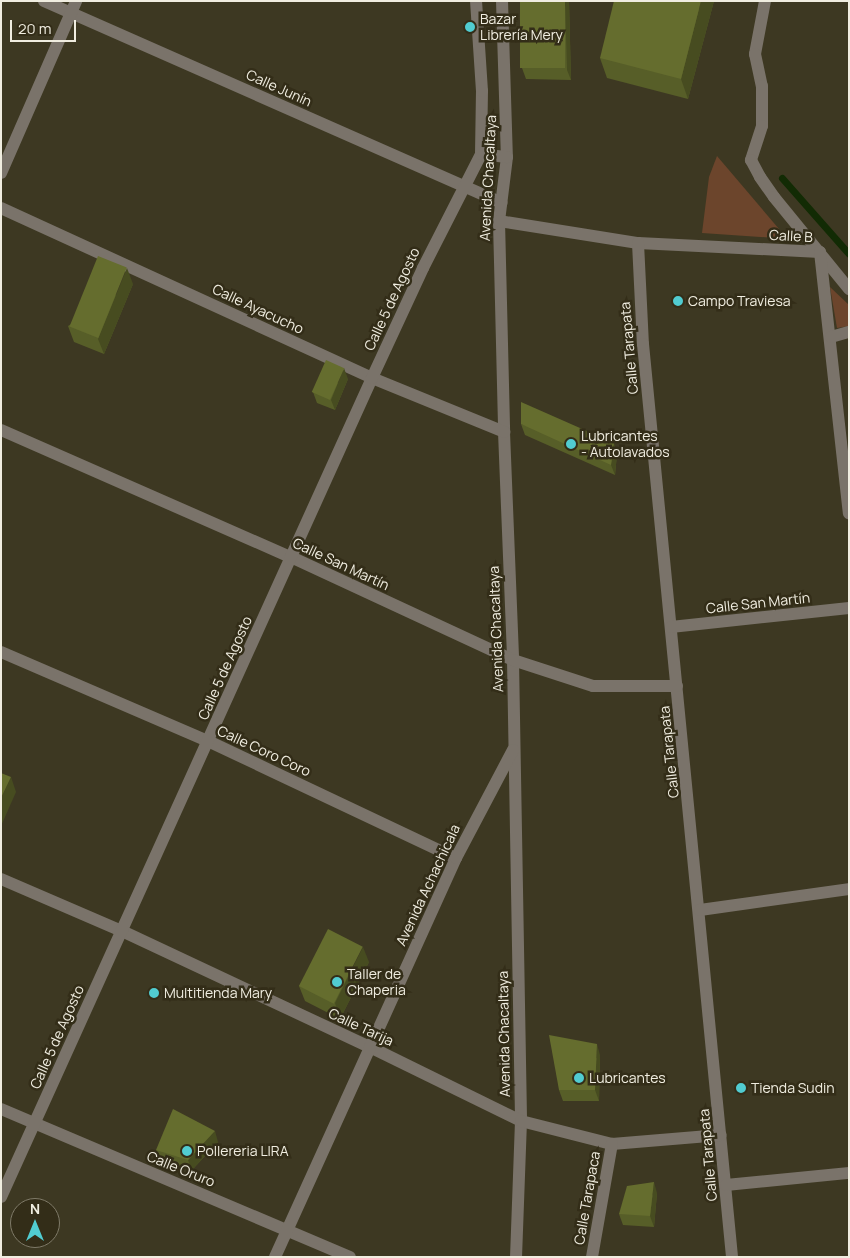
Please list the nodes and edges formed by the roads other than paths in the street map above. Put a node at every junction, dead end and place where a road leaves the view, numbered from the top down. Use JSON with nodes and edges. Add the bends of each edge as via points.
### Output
{"nodes":[{"id":1,"x":44,"y":1,"type":"edge"},
{"id":2,"x":76,"y":1,"type":"edge"},
{"id":3,"x":476,"y":1,"type":"edge"},
{"id":4,"x":502,"y":1,"type":"edge"},
{"id":5,"x":765,"y":1,"type":"edge"},
{"id":6,"x":71,"y":13,"type":"junction"},
{"id":7,"x":481,"y":154,"type":"junction"},
{"id":8,"x":506,"y":157,"type":"junction"},
{"id":9,"x":1,"y":173,"type":"edge"},
{"id":10,"x":464,"y":185,"type":"junction"},
{"id":11,"x":501,"y":204,"type":"junction"},
{"id":12,"x":1,"y":208,"type":"edge"},
{"id":13,"x":499,"y":221,"type":"junction"},
{"id":14,"x":638,"y":243,"type":"junction"},
{"id":15,"x":820,"y":252,"type":"junction"},
{"id":16,"x":849,"y":289,"type":"edge"},
{"id":17,"x":849,"y":332,"type":"edge"},
{"id":18,"x":831,"y":337,"type":"junction"},
{"id":19,"x":372,"y":378,"type":"junction"},
{"id":20,"x":1,"y":430,"type":"edge"},
{"id":21,"x":504,"y":432,"type":"junction"},
{"id":22,"x":849,"y":513,"type":"edge"},
{"id":23,"x":292,"y":558,"type":"junction"},
{"id":24,"x":849,"y":608,"type":"edge"},
{"id":25,"x":671,"y":627,"type":"junction"},
{"id":26,"x":1,"y":652,"type":"edge"},
{"id":27,"x":513,"y":660,"type":"junction"},
{"id":28,"x":677,"y":686,"type":"junction"},
{"id":29,"x":208,"y":742,"type":"junction"},
{"id":30,"x":514,"y":748,"type":"junction"},
{"id":31,"x":456,"y":858,"type":"junction"},
{"id":32,"x":1,"y":879,"type":"edge"},
{"id":33,"x":849,"y":889,"type":"edge"},
{"id":34,"x":700,"y":910,"type":"junction"},
{"id":35,"x":122,"y":930,"type":"junction"},
{"id":36,"x":370,"y":1047,"type":"junction"},
{"id":37,"x":1,"y":1109,"type":"edge"},
{"id":38,"x":521,"y":1121,"type":"junction"},
{"id":39,"x":34,"y":1124,"type":"junction"},
{"id":40,"x":721,"y":1136,"type":"junction"},
{"id":41,"x":612,"y":1144,"type":"junction"},
{"id":42,"x":849,"y":1173,"type":"edge"},
{"id":43,"x":726,"y":1185,"type":"junction"},
{"id":44,"x":1,"y":1198,"type":"edge"},
{"id":45,"x":288,"y":1229,"type":"junction"},
{"id":46,"x":275,"y":1257,"type":"edge"},
{"id":47,"x":350,"y":1257,"type":"edge"},
{"id":48,"x":516,"y":1257,"type":"edge"},
{"id":49,"x":592,"y":1257,"type":"edge"},
{"id":50,"x":732,"y":1257,"type":"edge"}],
"edges":[{"from":1,"to":6,"type":"street","name":"Calle Junín"},
{"from":2,"to":6,"type":"street"},
{"from":3,"to":7,"type":"street","via":[[482,91]]},
{"from":4,"to":8,"type":"street","name":"Avenida Chacaltaya"},
{"from":5,"to":15,"type":"street","via":[[755,54],[762,86],[762,126],[751,160],[769,190]]},
{"from":6,"to":9,"type":"street"},
{"from":6,"to":10,"type":"street","name":"Calle Junín"},
{"from":7,"to":8,"type":"street"},
{"from":7,"to":10,"type":"street","name":"Calle 5 de Agosto"},
{"from":8,"to":11,"type":"street","name":"Avenida Chacaltaya"},
{"from":10,"to":11,"type":"street","name":"Calle Junín"},
{"from":10,"to":19,"type":"street","name":"Calle 5 de Agosto"},
{"from":11,"to":13,"type":"street","name":"Avenida Chacaltaya"},
{"from":12,"to":19,"type":"street","name":"Calle Ayacucho"},
{"from":13,"to":14,"type":"street","name":"Calle B"},
{"from":13,"to":21,"type":"street","name":"Avenida Chacaltaya"},
{"from":14,"to":15,"type":"street","name":"Calle B"},
{"from":14,"to":25,"type":"street","name":"Calle Tarapata","via":[[643,344]]},
{"from":15,"to":16,"type":"street"},
{"from":15,"to":18,"type":"street","name":"Calle B"},
{"from":17,"to":18,"type":"street"},
{"from":18,"to":22,"type":"street","name":"Calle B"},
{"from":19,"to":21,"type":"street","name":"Calle Ayacucho"},
{"from":19,"to":23,"type":"street","name":"Calle 5 de Agosto"},
{"from":20,"to":23,"type":"street","name":"Calle San Martín"},
{"from":21,"to":27,"type":"street","name":"Avenida Chacaltaya"},
{"from":23,"to":27,"type":"street","name":"Calle San Martín"},
{"from":23,"to":29,"type":"street","name":"Calle 5 de Agosto"},
{"from":24,"to":25,"type":"street","name":"Calle San Martín"},
{"from":25,"to":28,"type":"street","name":"Calle Tarapata"},
{"from":26,"to":29,"type":"street","name":"Calle Coro Coro"},
{"from":27,"to":28,"type":"street","name":"Calle San Martín","via":[[593,686]]},
{"from":27,"to":30,"type":"street","name":"Avenida Chacaltaya"},
{"from":28,"to":34,"type":"street","name":"Calle Tarapata"},
{"from":29,"to":31,"type":"street","name":"Calle Coro Coro"},
{"from":29,"to":35,"type":"street","name":"Calle 5 de Agosto"},
{"from":30,"to":31,"type":"street","name":"Avenida Achachicala"},
{"from":30,"to":38,"type":"street","name":"Avenida Chacaltaya"},
{"from":31,"to":36,"type":"street","name":"Avenida Achachicala"},
{"from":32,"to":35,"type":"street","name":"Calle Tarija"},
{"from":33,"to":34,"type":"street"},
{"from":34,"to":40,"type":"street","name":"Calle Tarapata"},
{"from":35,"to":36,"type":"street","name":"Calle Tarija"},
{"from":35,"to":39,"type":"street","name":"Calle 5 de Agosto"},
{"from":36,"to":38,"type":"street","name":"Calle Tarija"},
{"from":36,"to":45,"type":"street","name":"Avenida Achachicala"},
{"from":37,"to":39,"type":"street","name":"Calle Oruro"},
{"from":38,"to":41,"type":"street","name":"Calle Tarija"},
{"from":38,"to":48,"type":"street","name":"Avenida Chacaltaya"},
{"from":39,"to":44,"type":"street","name":"Calle 5 de Agosto"},
{"from":39,"to":45,"type":"street","name":"Calle Oruro"},
{"from":40,"to":41,"type":"street","name":"Calle Tarija"},
{"from":40,"to":43,"type":"street","name":"Calle Tarapata"},
{"from":41,"to":49,"type":"street","name":"Calle Tarapaca"},
{"from":42,"to":43,"type":"street"},
{"from":43,"to":50,"type":"street","name":"Calle Tarapata"},
{"from":45,"to":46,"type":"street","name":"Avenida Achachicala"},
{"from":45,"to":47,"type":"street","name":"Calle Oruro"}]}
